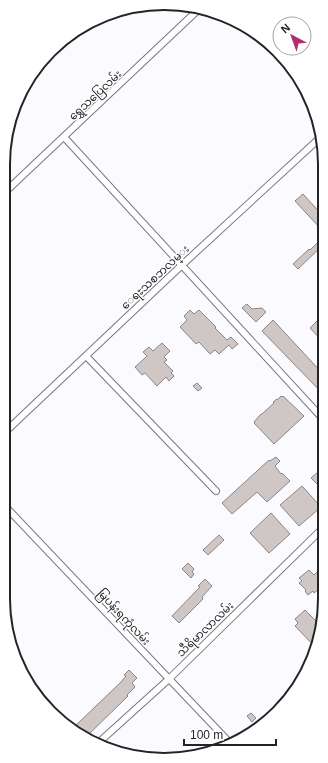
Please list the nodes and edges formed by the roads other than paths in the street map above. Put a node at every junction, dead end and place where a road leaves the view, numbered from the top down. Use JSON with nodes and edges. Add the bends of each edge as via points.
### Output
{"nodes":[{"id":1,"x":195,"y":13,"type":"edge"},
{"id":2,"x":64,"y":137,"type":"junction"},
{"id":3,"x":316,"y":141,"type":"edge"},
{"id":4,"x":10,"y":187,"type":"edge"},
{"id":5,"x":182,"y":265,"type":"junction"},
{"id":6,"x":86,"y":356,"type":"junction"},
{"id":7,"x":318,"y":413,"type":"edge"},
{"id":8,"x":10,"y":427,"type":"edge"},
{"id":9,"x":216,"y":490,"type":"dead end"},
{"id":10,"x":10,"y":511,"type":"edge"},
{"id":11,"x":318,"y":533,"type":"edge"},
{"id":12,"x":169,"y":679,"type":"junction"},
{"id":13,"x":102,"y":740,"type":"edge"},
{"id":14,"x":226,"y":740,"type":"edge"}],
"edges":[{"from":1,"to":2,"type":"street","name":"ရွှေသပြေလမ်း"},
{"from":2,"to":4,"type":"street","name":"ရွှေသပြေလမ်း"},
{"from":2,"to":5,"type":"street"},
{"from":3,"to":5,"type":"street","name":"ေရႊသစၥာလမ္း"},
{"from":5,"to":6,"type":"street","name":"ေရႊသစၥာလမ္း"},
{"from":5,"to":7,"type":"street"},
{"from":6,"to":8,"type":"street","name":"ေရႊသစၥာလမ္း"},
{"from":6,"to":9,"type":"street"},
{"from":10,"to":12,"type":"street","name":"မြပန်းရကုံလမ်း"},
{"from":11,"to":12,"type":"street","name":"သီရိမာလာလမ်း"},
{"from":12,"to":13,"type":"street","name":"သီရိမာလာလမ်း"},
{"from":12,"to":14,"type":"street","name":"မြပန်းရကုံလမ်း"}]}
